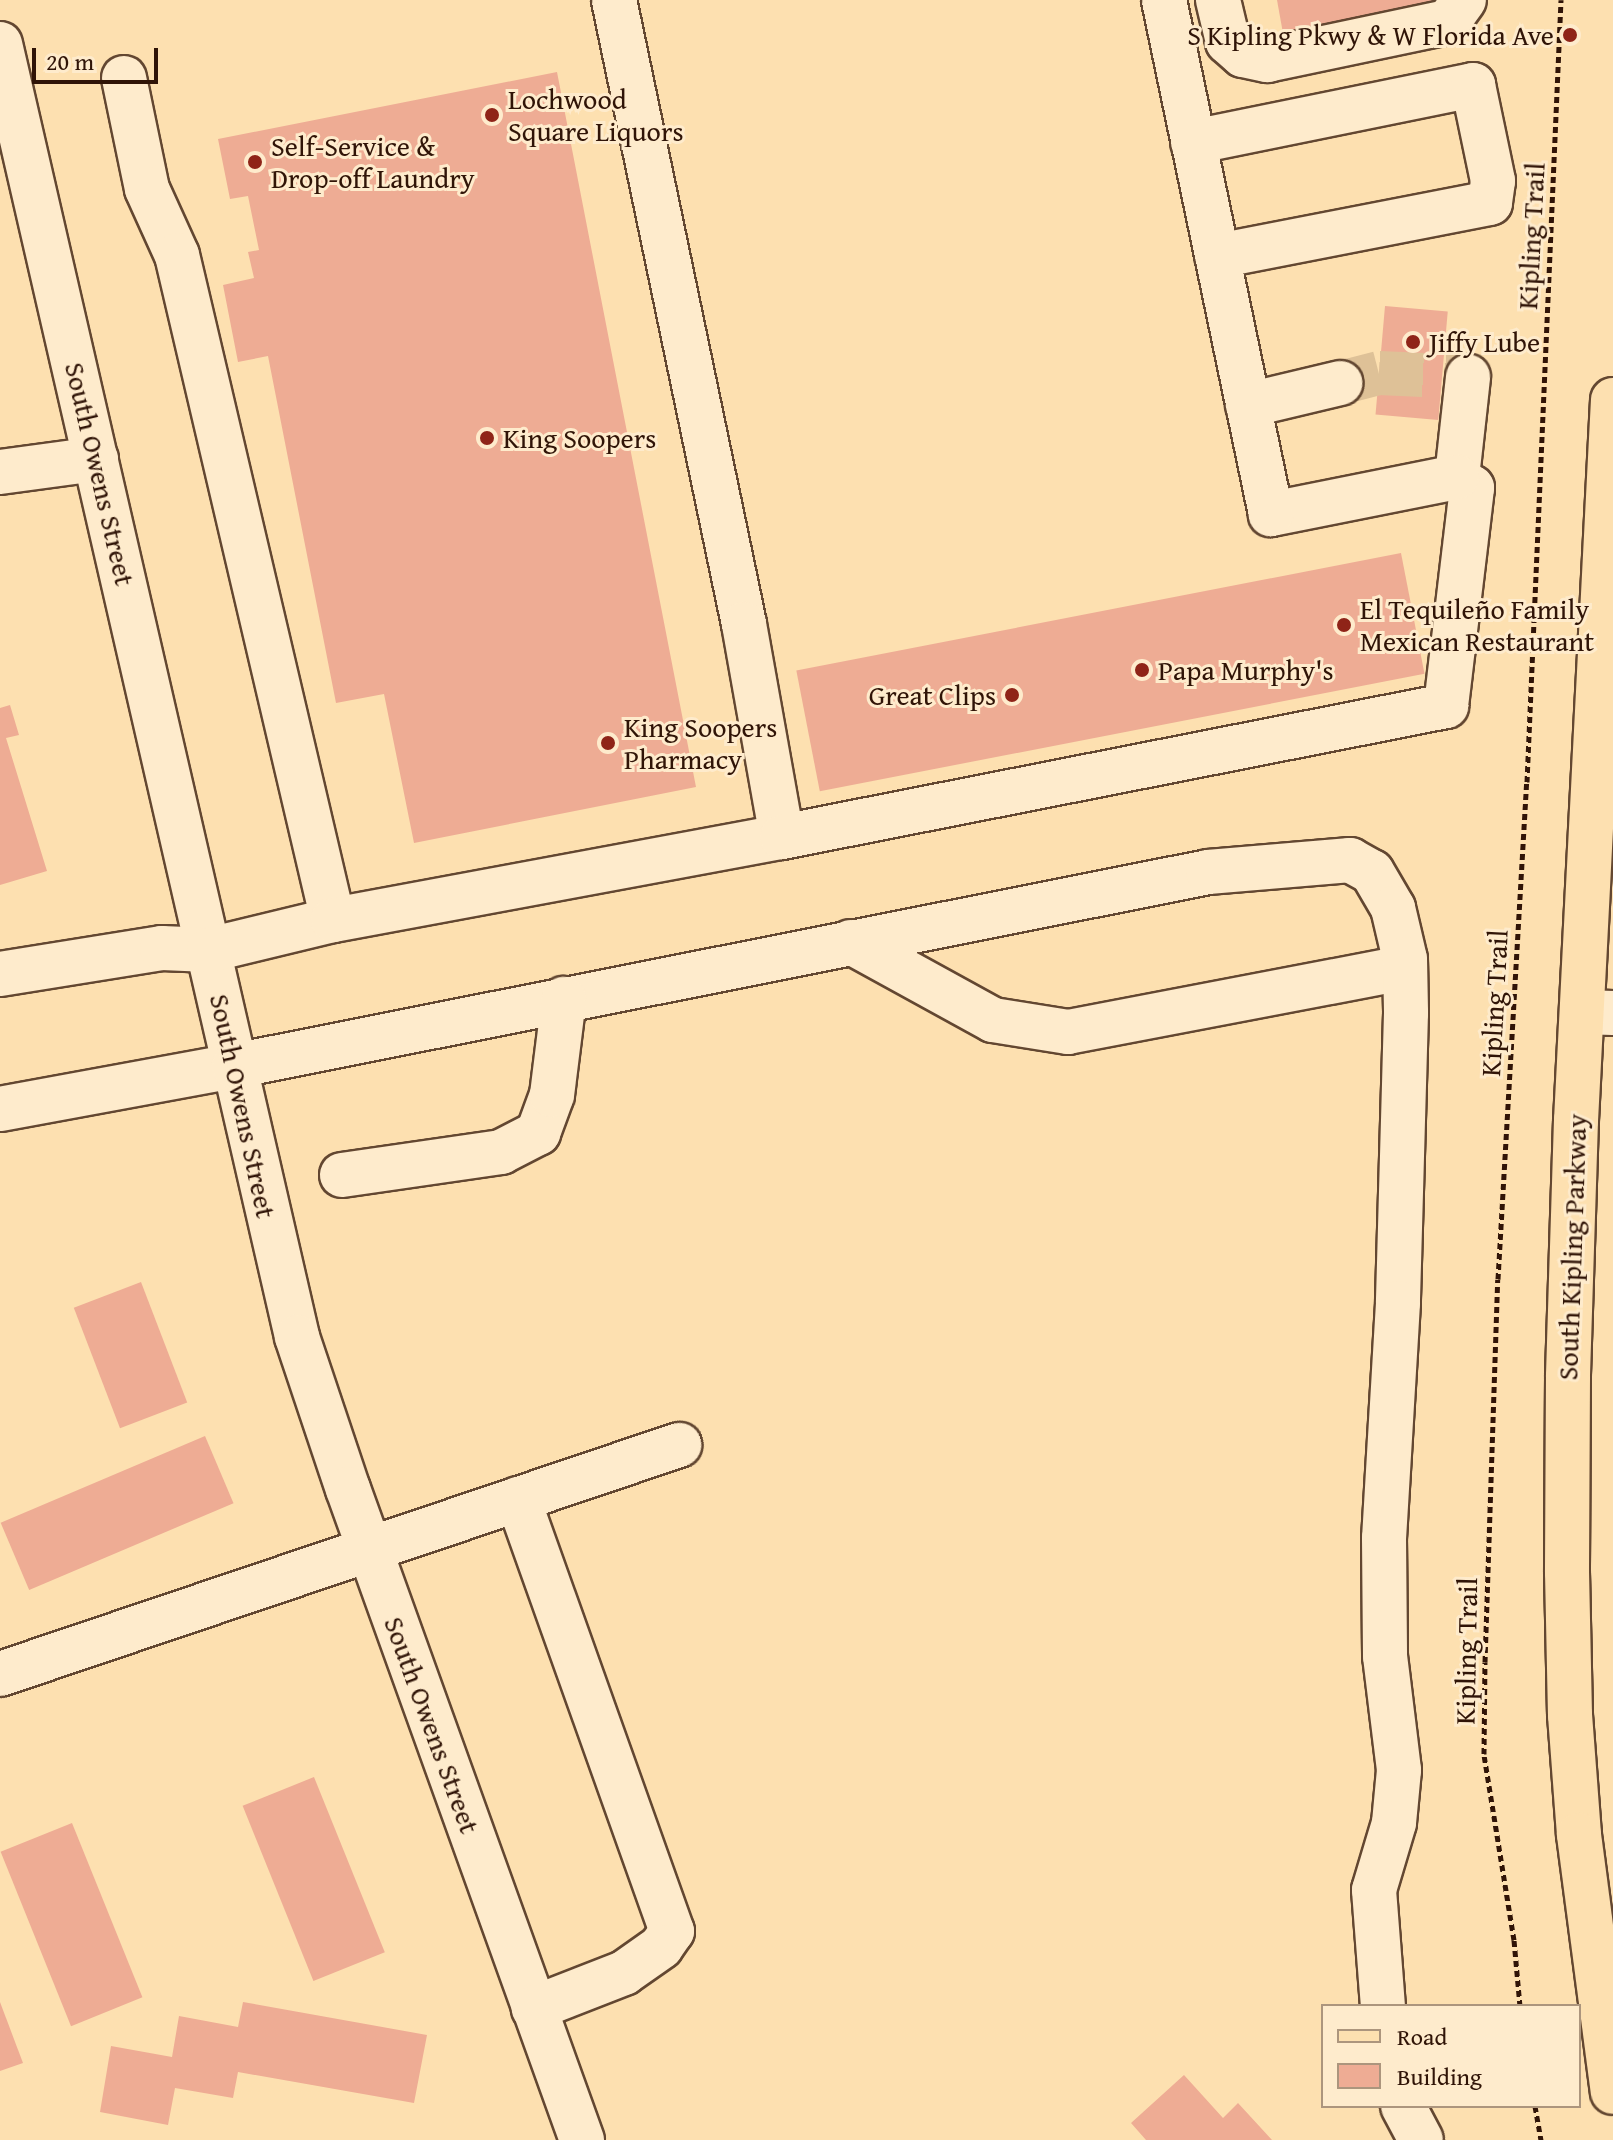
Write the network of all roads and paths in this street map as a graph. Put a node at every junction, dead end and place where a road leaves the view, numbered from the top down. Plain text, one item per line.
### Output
1 (614, 0) edge
2 (1164, 0) edge
3 (1218, 0) edge
4 (1464, 0) edge
5 (1561, 0) edge
6 (0, 44) edge
7 (124, 78) dead end
8 (1193, 142) junction
9 (1217, 256) junction
10 (1468, 377) dead end
11 (1340, 383) tunnel mouth
12 (1613, 400) edge
13 (1248, 405) junction
14 (96, 459) junction
15 (0, 472) edge
16 (1457, 477) junction
17 (782, 837) junction
18 (333, 920) junction
19 (851, 942) junction
20 (209, 950) junction
21 (1405, 968) junction
22 (0, 974) edge
23 (564, 999) junction
24 (1597, 1012) edge
25 (234, 1066) junction
26 (0, 1109) edge
27 (342, 1175) dead end
28 (679, 1445) dead end
29 (518, 1499) junction
30 (369, 1549) junction
31 (0, 1674) edge
32 (1383, 2004) edge
33 (1520, 2004) edge
34 (534, 2008) junction
35 (1613, 2092) edge
36 (1404, 2108) edge
37 (1535, 2108) edge
38 (582, 2140) edge
39 (1421, 2140) edge
40 (1541, 2140) edge

1 - 17 street
2 - 8 street
3 - 4 street
5 - 33 path, Kipling Trail
6 - 14 street, South Owens Street
7 - 18 street
8 - 9 street
8 - 9 street
9 - 13 street
10 - 16 street
11 - 13 street
12 - 24 main road, South Kipling Parkway
13 - 16 street
14 - 15 street
14 - 20 street, South Owens Street
16 - 17 street
17 - 18 street
18 - 20 street
19 - 21 street
19 - 21 street
19 - 23 street
20 - 22 street
20 - 25 street, South Owens Street
21 - 32 street
23 - 25 street
23 - 27 street
24 - 35 main road, South Kipling Parkway
25 - 26 street
25 - 30 street, South Owens Street
28 - 29 street
29 - 30 street
29 - 34 street
30 - 31 street
30 - 34 street, South Owens Street
34 - 38 street, South Owens Street
36 - 39 street
37 - 40 path

